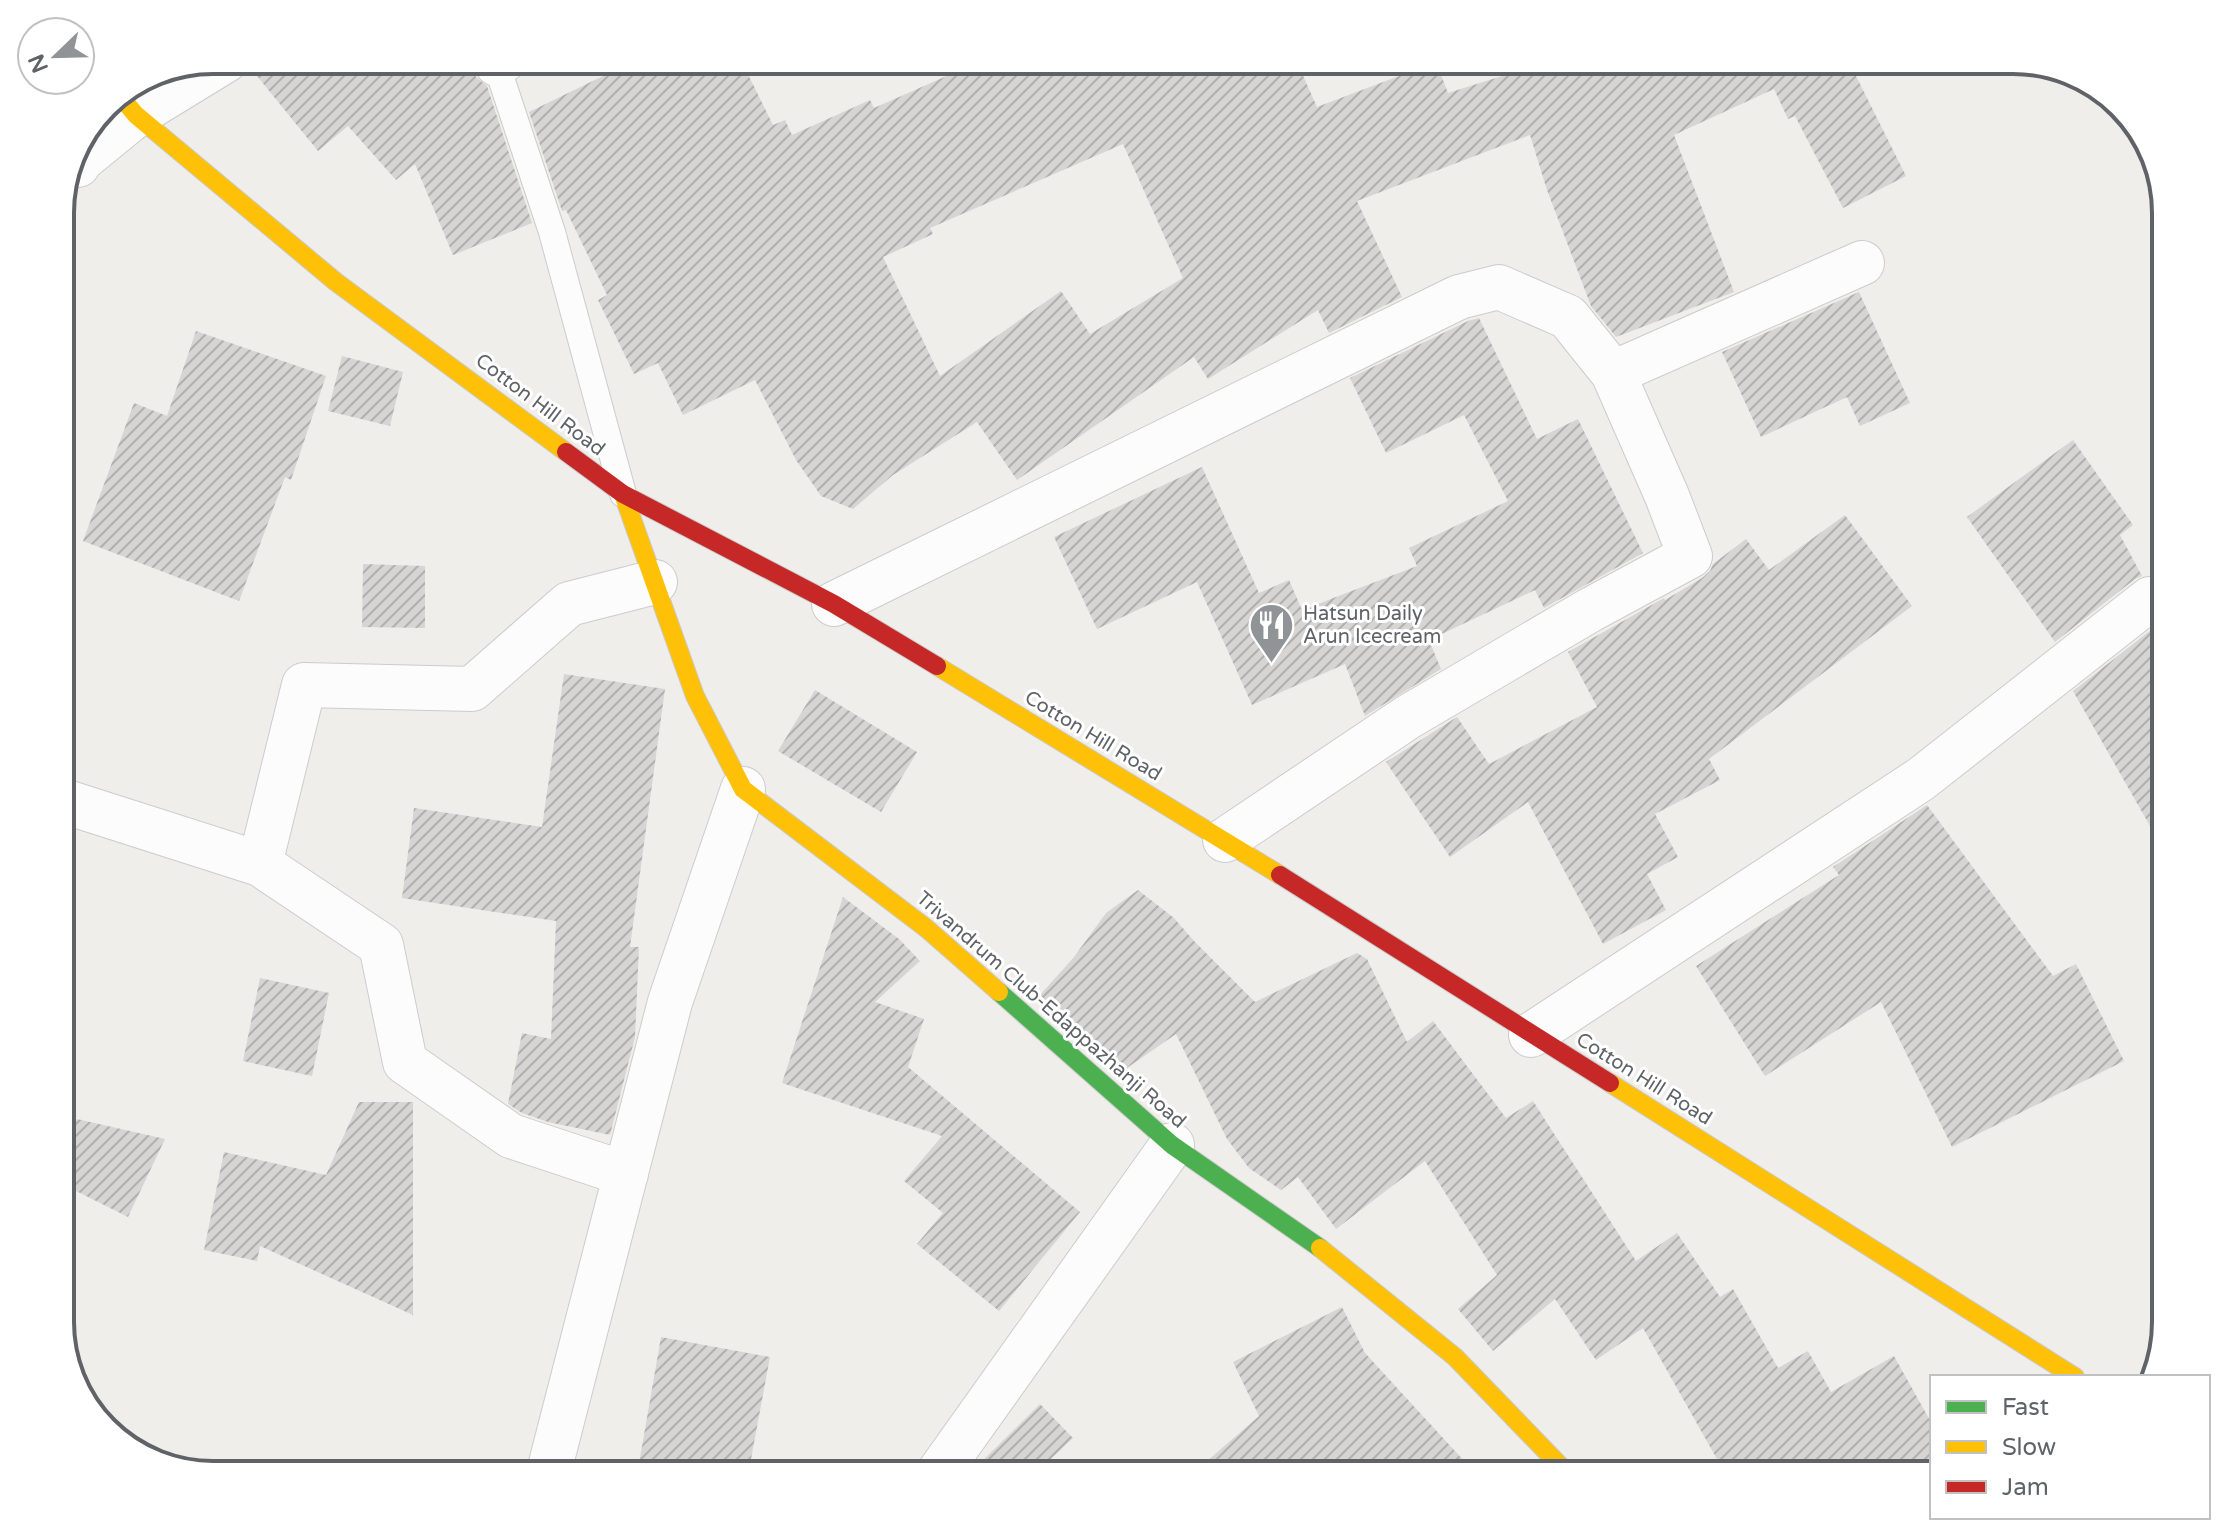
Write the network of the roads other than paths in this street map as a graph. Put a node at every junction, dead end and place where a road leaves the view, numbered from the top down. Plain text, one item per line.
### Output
1 (503, 74) edge
2 (190, 77) edge
3 (128, 105) edge
4 (87, 154) edge
5 (1862, 263) dead end
6 (1613, 373) junction
7 (623, 494) junction
8 (655, 582) junction
9 (2150, 599) dead end
10 (834, 604) junction
11 (743, 789) junction
12 (74, 804) edge
13 (1225, 840) junction
14 (260, 864) junction
15 (1531, 1035) junction
16 (1172, 1145) junction
17 (626, 1174) junction
18 (2072, 1375) edge
19 (552, 1461) edge
20 (947, 1461) edge
21 (1555, 1461) edge

1 - 7 lane
2 - 3 street
3 - 4 street
3 - 7 main road, Cotton Hill Road
5 - 6 street
6 - 10 street
6 - 13 street
7 - 8 main road, Trivandrum Club-Edappazhanji Road
7 - 10 main road, Cotton Hill Road
8 - 11 main road, Trivandrum Club-Edappazhanji Road
8 - 14 street
9 - 15 street
10 - 13 main road, Cotton Hill Road
11 - 16 main road, Trivandrum Club-Edappazhanji Road
11 - 17 street
12 - 14 street
13 - 15 main road, Cotton Hill Road
14 - 17 street
15 - 18 main road, Cotton Hill Road
16 - 20 street
16 - 21 main road, Trivandrum Club-Edappazhanji Road
17 - 19 street

